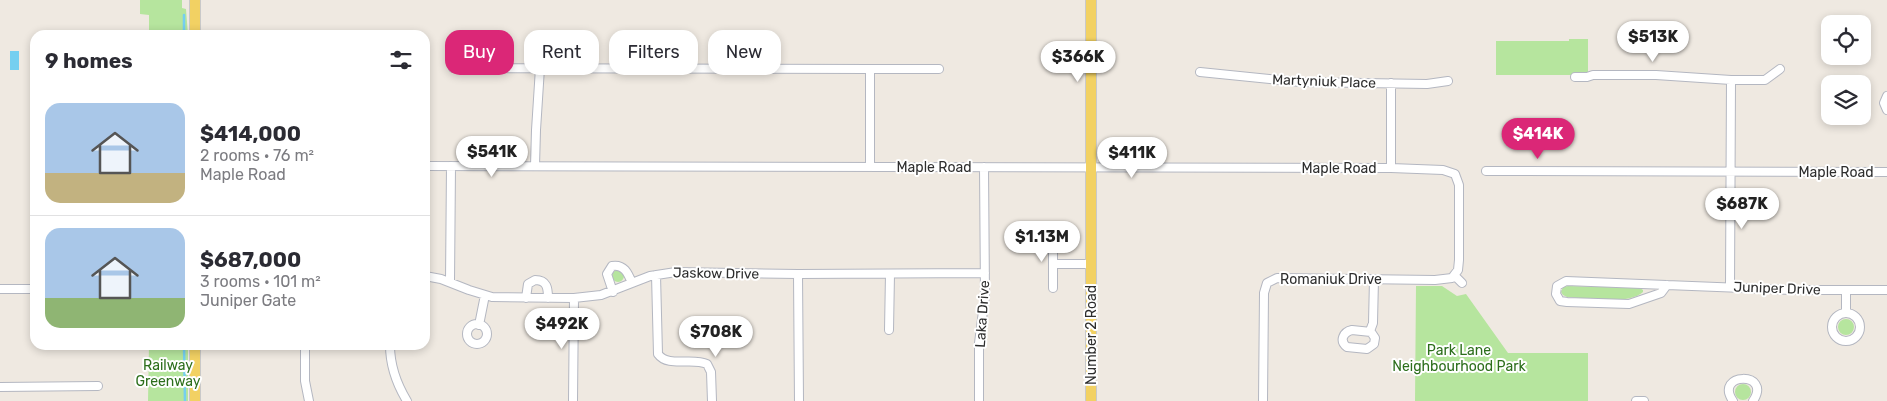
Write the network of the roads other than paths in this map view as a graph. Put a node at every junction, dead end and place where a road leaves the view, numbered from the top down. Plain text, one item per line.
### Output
1 (195, 0) edge
2 (1091, 0) edge
3 (195, 30) edge
4 (599, 68) edge
5 (870, 69) junction
6 (939, 69) dead end
7 (1780, 69) dead end
8 (1200, 72) dead end
9 (540, 75) edge
10 (1575, 77) dead end
11 (1731, 80) junction
12 (1448, 81) dead end
13 (1391, 83) junction
14 (1887, 96) edge
15 (1887, 110) edge
16 (430, 166) edge
17 (451, 166) junction
18 (536, 166) junction
19 (870, 167) junction
20 (984, 167) junction
21 (1091, 167) junction
22 (1391, 168) junction
23 (1486, 171) dead end
24 (1731, 172) junction
25 (1887, 172) edge
26 (1053, 239) dead end
27 (1053, 264) junction
28 (1091, 264) junction
29 (985, 273) junction
30 (798, 274) junction
31 (890, 274) junction
32 (656, 275) junction
33 (1454, 276) junction
34 (430, 277) edge
35 (1374, 279) junction
36 (450, 282) junction
37 (632, 283) junction
38 (1462, 283) dead end
39 (1667, 285) junction
40 (1730, 287) junction
41 (30, 288) edge
42 (1053, 288) dead end
43 (0, 289) edge
44 (1846, 290) junction
45 (1887, 290) edge
46 (612, 292) junction
47 (485, 295) junction
48 (526, 298) junction
49 (548, 298) junction
50 (574, 298) junction
51 (1846, 313) dead end
52 (479, 324) dead end
53 (889, 330) dead end
54 (1370, 331) dead end
55 (195, 350) edge
56 (304, 350) edge
57 (390, 350) edge
58 (0, 386) edge
59 (98, 386) dead end
60 (195, 401) edge
61 (310, 401) edge
62 (407, 401) edge
63 (573, 401) edge
64 (712, 401) edge
65 (799, 401) edge
66 (979, 401) edge
67 (1091, 401) edge
68 (1263, 401) edge
69 (1636, 401) edge
70 (1644, 401) edge
71 (1733, 401) edge
72 (1754, 401) edge

1 - 3 main road
2 - 21 main road, Number 2 Road
4 - 5 street
5 - 6 street
5 - 19 street
7 - 11 street
8 - 13 street, Martyniuk Place
9 - 18 street
10 - 11 street
11 - 24 street
12 - 13 street, Martyniuk Place
13 - 22 street
14 - 15 street
16 - 17 street, Maple Road
17 - 18 street, Maple Road
17 - 36 street
18 - 19 street, Maple Road
19 - 20 street, Maple Road
20 - 21 street, Maple Road
20 - 29 street, Laka Drive
21 - 22 street, Maple Road
21 - 28 main road, Number 2 Road
22 - 33 street, Maple Road
23 - 24 street, Maple Road
24 - 25 street, Maple Road
24 - 40 street
26 - 27 street
27 - 28 street
27 - 42 street
28 - 67 main road, Number 2 Road
29 - 31 street, Jaskow Drive
29 - 66 street, Laka Drive
30 - 31 street, Jaskow Drive
30 - 32 street, Jaskow Drive
30 - 65 street
31 - 53 street
32 - 37 street, Jaskow Drive
32 - 64 street
33 - 35 street, Romaniuk Drive
33 - 38 street
34 - 36 street, Jaskow Drive
35 - 54 street
35 - 68 street, Romaniuk Drive
36 - 47 street, Jaskow Drive
37 - 46 street, Jaskow Drive
37 - 46 street
39 - 39 street, Juniper Drive
39 - 40 street, Juniper Drive
40 - 44 street, Juniper Drive
41 - 43 street
44 - 45 street, Juniper Drive
44 - 51 street
46 - 50 street, Jaskow Drive
47 - 48 street, Jaskow Drive
47 - 52 street
48 - 49 street, Jaskow Drive
48 - 49 street
49 - 50 street, Jaskow Drive
50 - 63 street
55 - 60 main road
56 - 61 street
57 - 62 street
58 - 59 street
69 - 70 street
71 - 72 street

